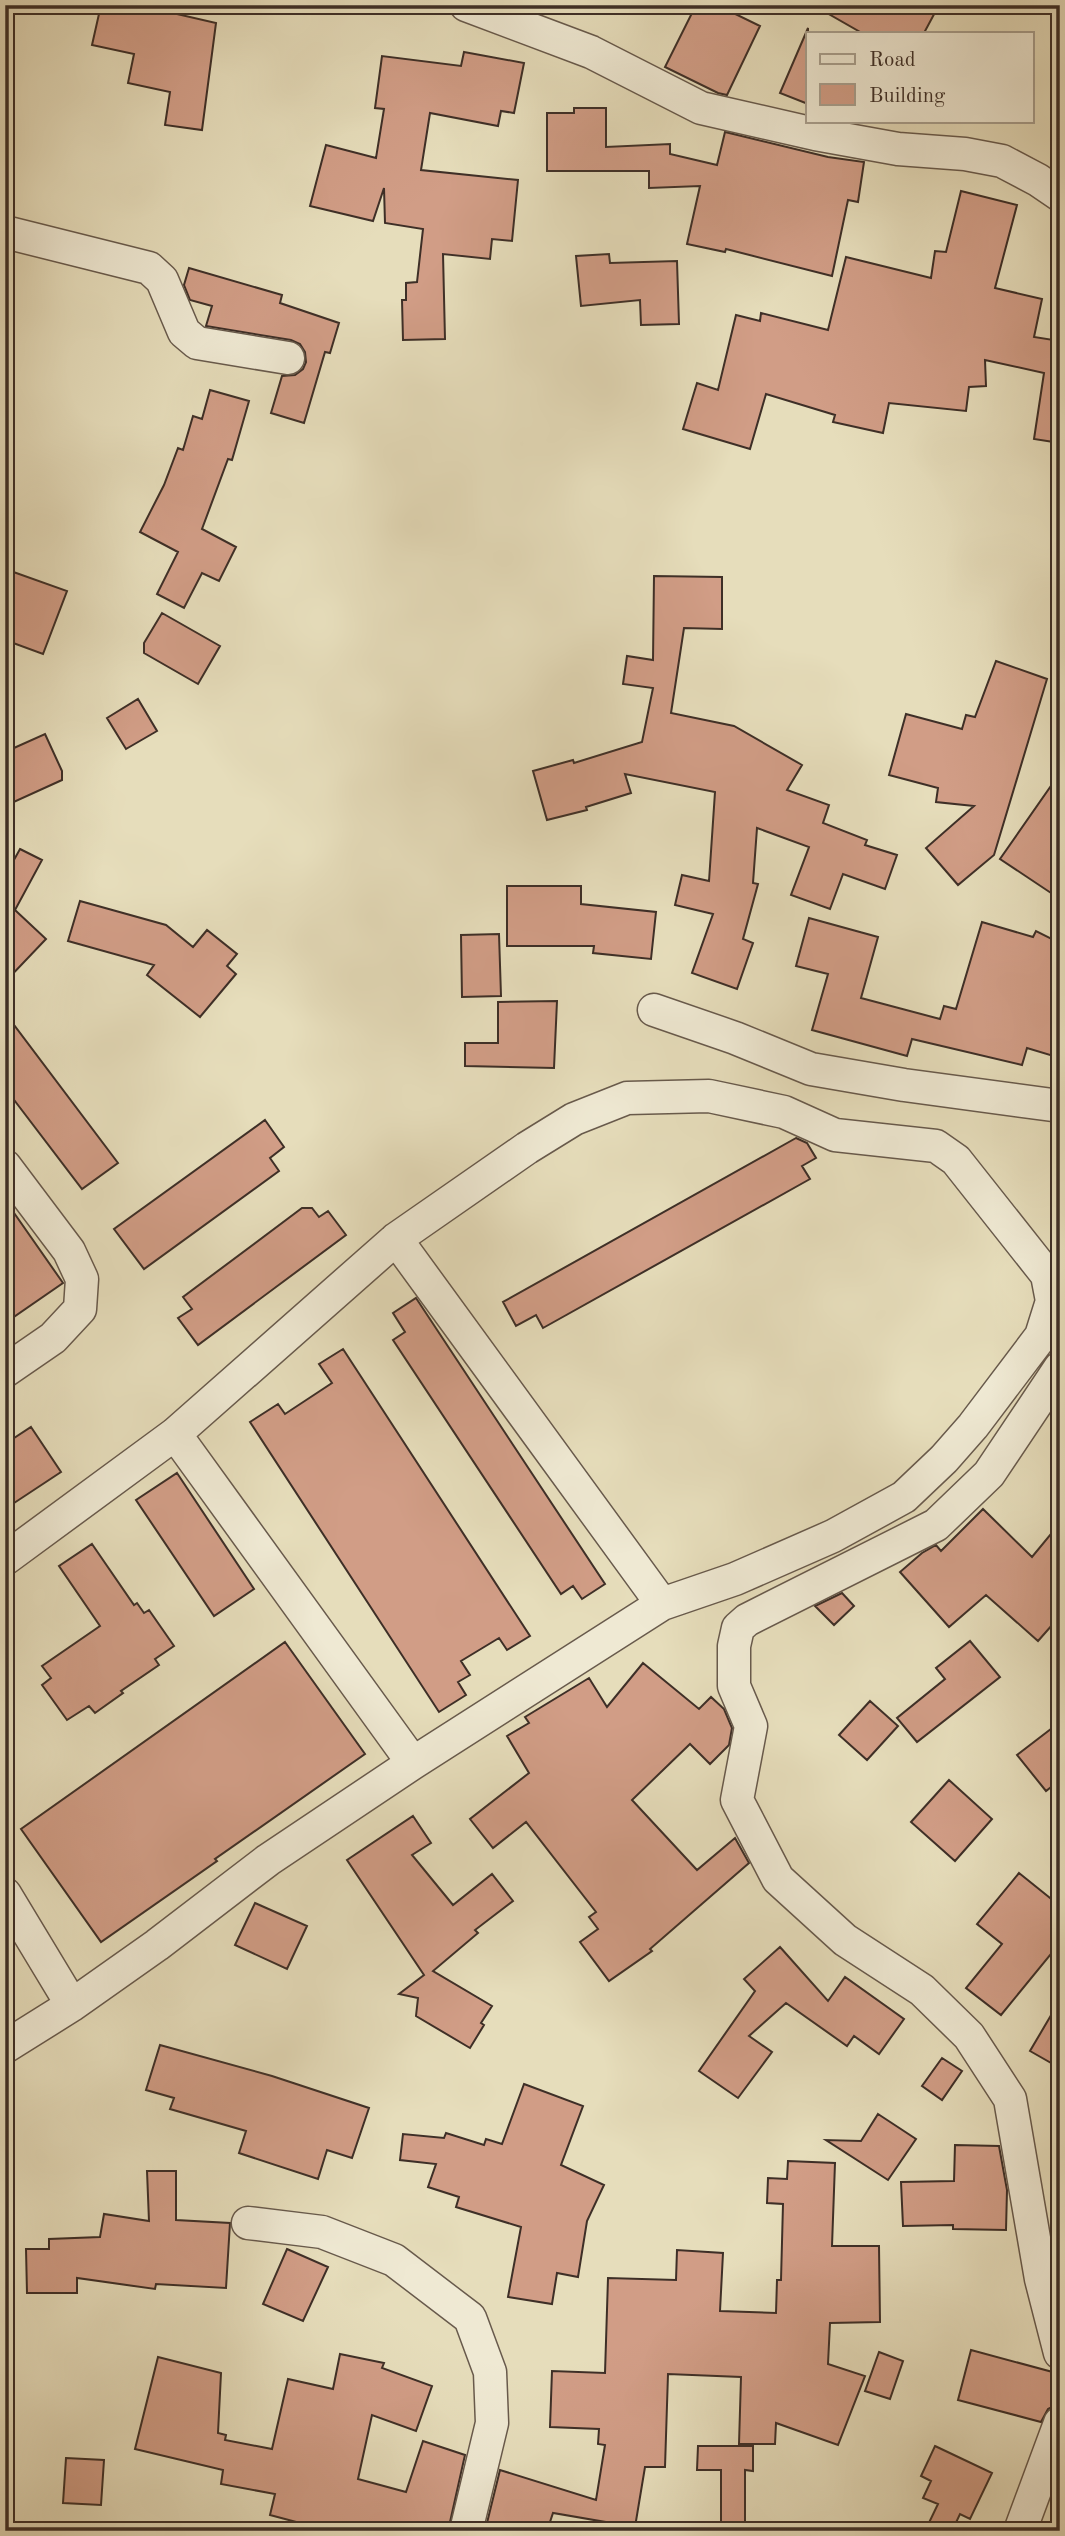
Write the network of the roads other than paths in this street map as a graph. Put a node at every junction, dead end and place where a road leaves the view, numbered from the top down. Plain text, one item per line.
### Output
1 (466, 5) edge
2 (1060, 195) edge
3 (5, 232) edge
4 (288, 358) dead end
5 (654, 1010) dead end
6 (1060, 1106) edge
7 (5, 1166) edge
8 (396, 1239) junction
9 (1060, 1368) edge
10 (5, 1371) edge
11 (175, 1434) junction
12 (5, 1559) edge
13 (662, 1604) junction
14 (413, 1763) junction
15 (5, 1894) edge
16 (72, 2005) junction
17 (5, 2047) edge
18 (248, 2223) dead end
19 (1060, 2353) edge
20 (1060, 2423) edge
21 (466, 2531) edge
22 (1020, 2531) edge

1 - 2 street
3 - 4 street
5 - 6 street
7 - 10 street
8 - 11 street
8 - 13 street
8 - 13 street
9 - 19 street
11 - 12 street
11 - 14 street
13 - 14 street
14 - 16 street
15 - 16 street
16 - 17 street
18 - 21 street
20 - 22 street

